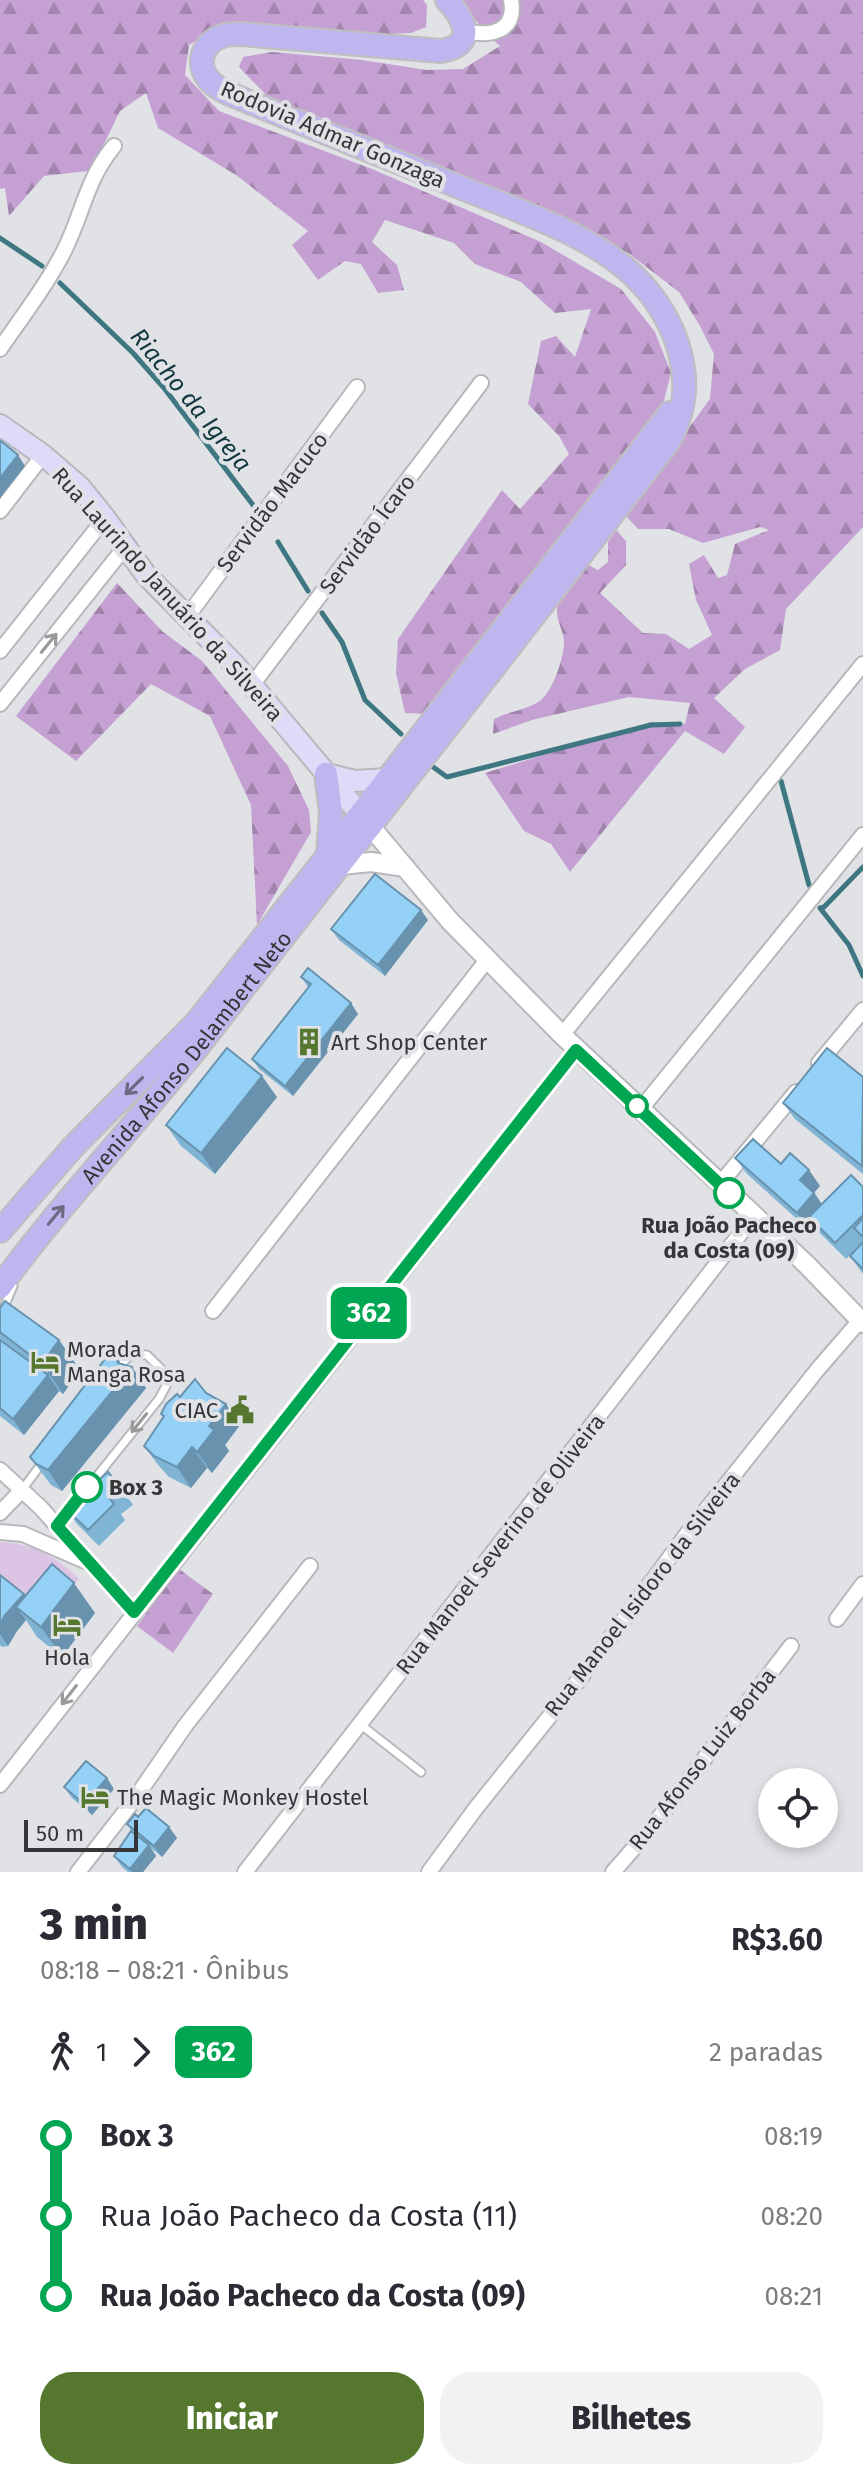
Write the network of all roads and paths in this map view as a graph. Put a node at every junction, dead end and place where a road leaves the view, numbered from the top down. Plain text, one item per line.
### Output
1 (447, 0) edge
2 (511, 0) edge
3 (465, 31) junction
4 (114, 146) dead end
5 (0, 349) edge
6 (683, 362) junction
7 (481, 383) dead end
8 (357, 387) dead end
9 (0, 425) edge
10 (43, 455) junction
11 (0, 511) edge
12 (105, 518) junction
13 (125, 547) junction
14 (187, 617) junction
15 (0, 651) edge
16 (863, 664) edge
17 (252, 685) junction
18 (0, 704) edge
19 (326, 774) junction
20 (387, 779) junction
21 (365, 820) junction
22 (863, 835) edge
23 (334, 860) junction
24 (405, 867) junction
25 (487, 960) junction
26 (863, 1010) edge
27 (562, 1035) junction
28 (576, 1050) junction
29 (640, 1110) junction
30 (73, 1147) junction
31 (84, 1182) junction
32 (720, 1184) junction
33 (754, 1216) junction
34 (0, 1231) edge
35 (29, 1248) junction
36 (0, 1287) edge
37 (213, 1311) dead end
38 (0, 1317) edge
39 (862, 1320) edge
40 (110, 1376) edge
41 (44, 1461) edge
42 (0, 1470) edge
43 (22, 1490) junction
44 (0, 1513) edge
45 (57, 1526) junction
46 (0, 1532) edge
47 (93, 1564) junction
48 (310, 1566) dead end
49 (863, 1584) edge
50 (134, 1612) junction
51 (837, 1619) dead end
52 (791, 1646) dead end
53 (360, 1724) junction
54 (421, 1772) dead end
55 (0, 1785) edge
56 (78, 1872) edge
57 (245, 1872) edge
58 (429, 1872) edge
59 (613, 1872) edge

1 - 3 main road
2 - 3 street
3 - 6 main road, Rodovia Admar Gonzaga
4 - 5 street
6 - 20 main road
6 - 21 main road, Rodovia Admar Gonzaga
7 - 17 street, Servidão Ícaro
8 - 14 street, Servidão Macuco
9 - 10 main road, Rua Laurindo Januário da Silveira
10 - 11 street
10 - 12 main road, Rua Laurindo Januário da Silveira
12 - 13 main road, Rua Laurindo Januário da Silveira
12 - 15 street
13 - 14 main road, Rua Laurindo Januário da Silveira
18 -> 13 street
14 - 17 main road, Rua Laurindo Januário da Silveira
16 - 27 street
17 - 19 main road, Rua Laurindo Januário da Silveira
19 - 20 main road
19 - 21 main road, Rua Laurindo Januário da Silveira
19 - 23 main road
20 - 21 main road
21 - 23 main road, Avenida Afonso Delambert Neto
21 - 24 street
22 - 29 street
23 - 24 street
23 -> 30 main road, Avenida Afonso Delambert Neto
23 - 31 main road, Avenida Afonso Delambert Neto
24 - 25 street
25 - 27 street
25 - 37 street
26 - 32 street
27 - 28 street
28 - 29 street
28 - 50 street
29 - 32 street
30 - 31 main road
30 - 34 main road, Avenida Afonso Delambert Neto
35 -> 31 main road, Avenida Afonso Delambert Neto
32 - 33 street
33 - 39 street
33 - 53 street, Rua Manoel Severino de Oliveira
35 - 36 main road, Avenida Afonso Delambert Neto
35 - 38 lane
39 - 58 street, Rua Manoel Isidoro da Silveira
40 -> 45 lane
41 - 43 lane
42 - 43 street
43 - 44 street
43 - 45 street
45 - 47 street
46 - 47 street
47 - 50 street
48 - 56 street
49 - 51 street
50 -> 55 street
52 - 59 street, Rua Afonso Luiz Borba
53 - 54 lane
53 - 57 street, Rua Manoel Severino de Oliveira

